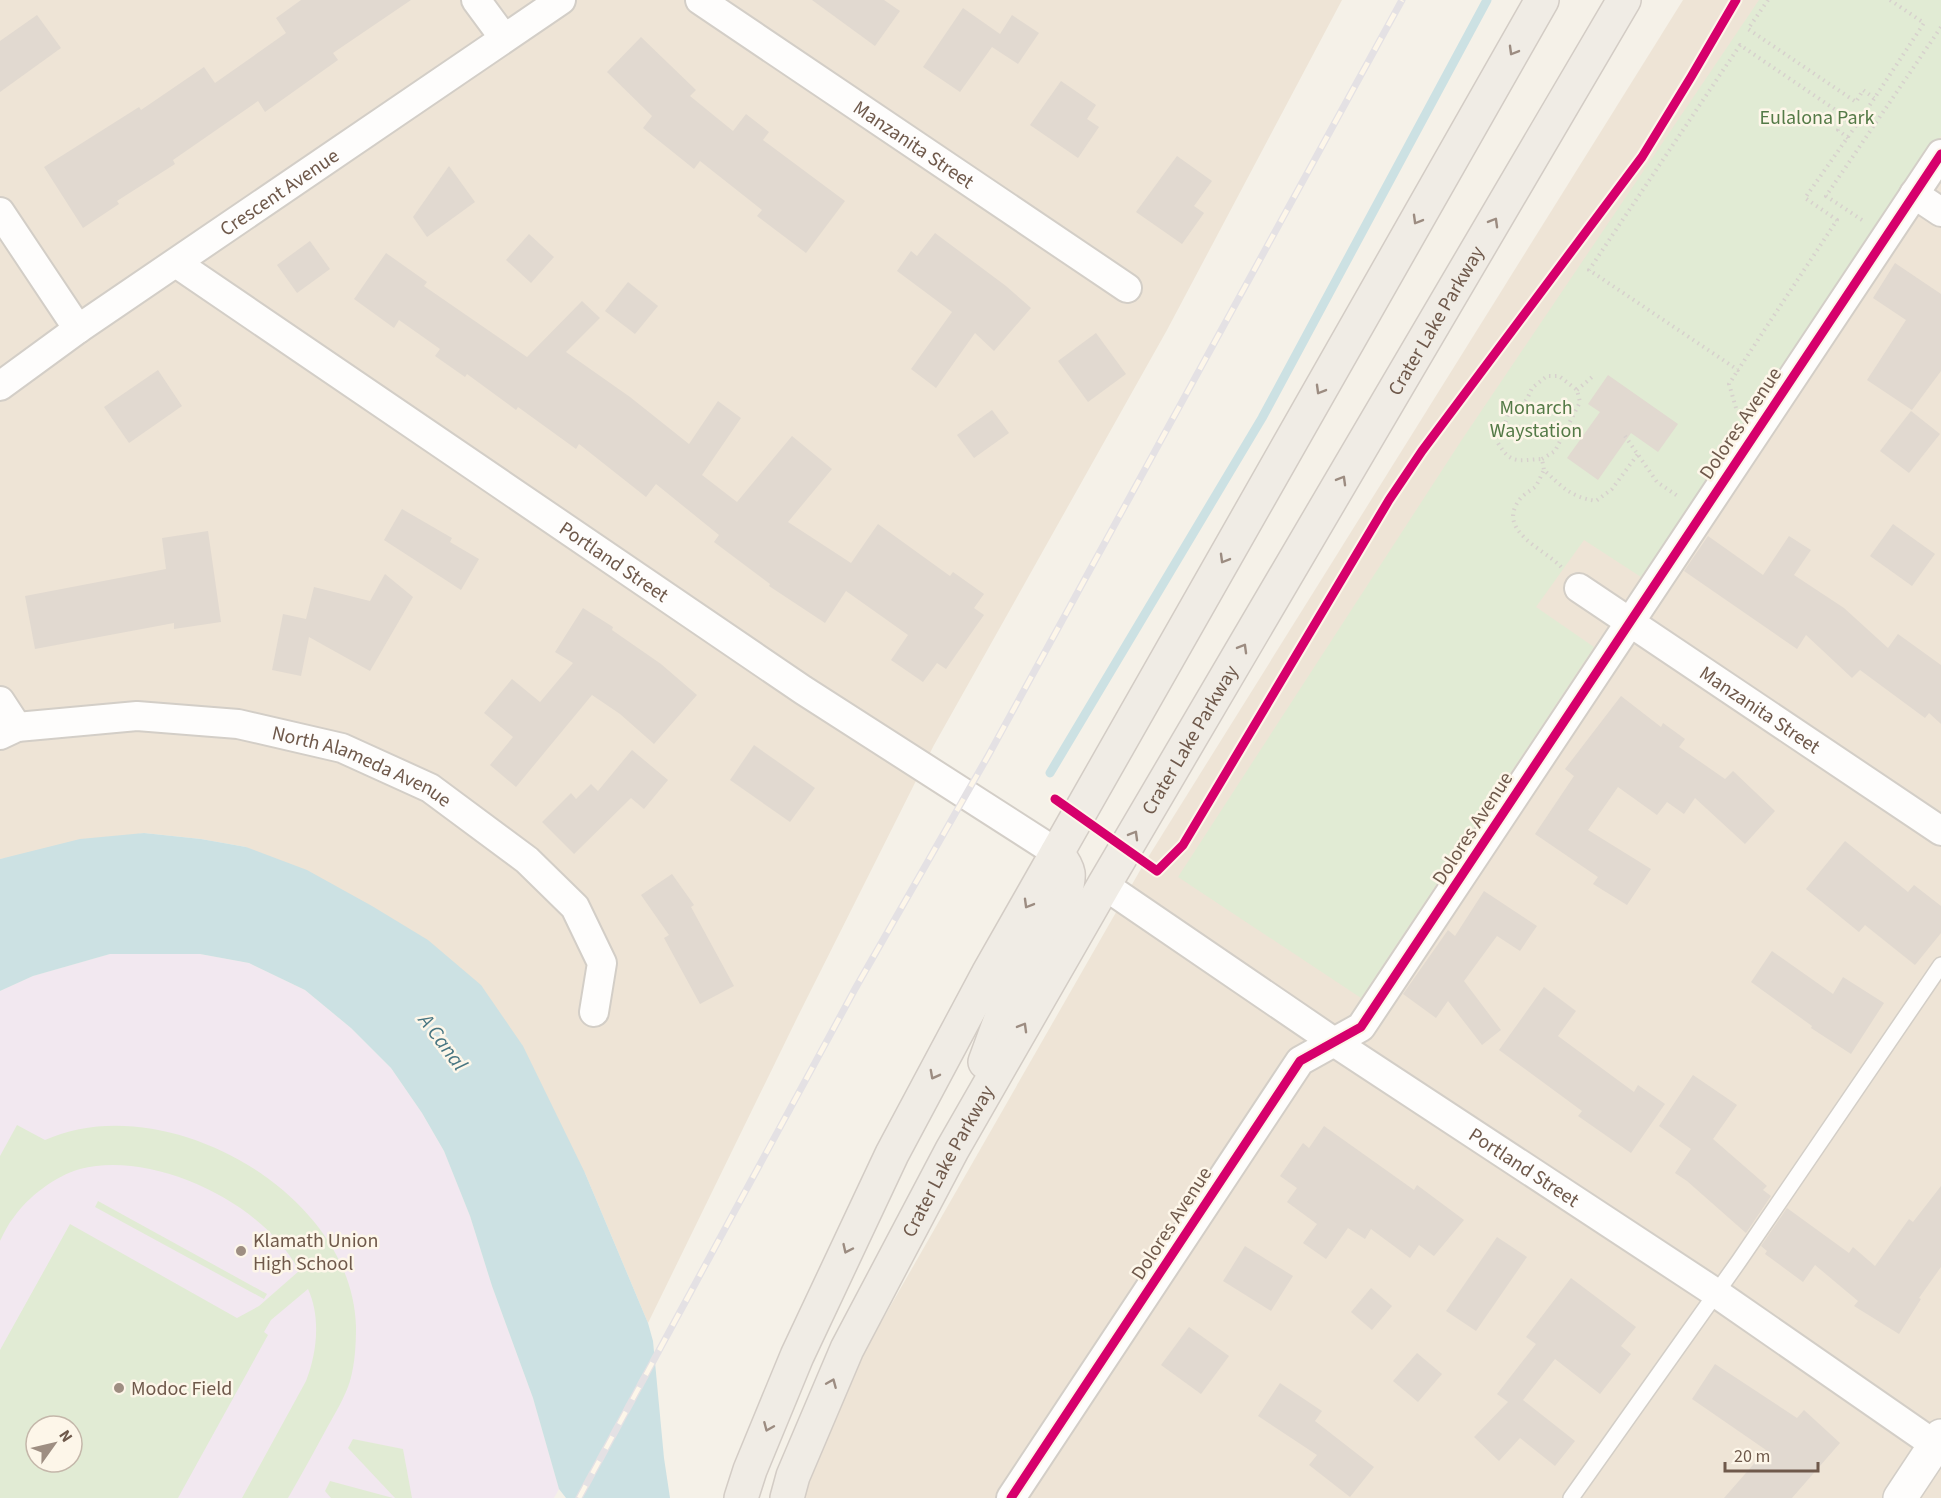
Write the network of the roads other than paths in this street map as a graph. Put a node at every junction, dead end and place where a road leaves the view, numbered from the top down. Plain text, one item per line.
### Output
1 (476, 0) edge
2 (561, 0) edge
3 (700, 0) edge
4 (1542, 0) edge
5 (1624, 0) edge
6 (504, 38) junction
7 (1941, 154) edge
8 (1914, 194) junction
9 (0, 212) edge
10 (1941, 212) edge
11 (176, 263) junction
12 (1127, 288) dead end
13 (78, 329) junction
14 (0, 386) edge
15 (1579, 588) road end
16 (1629, 623) junction
17 (0, 701) edge
18 (9, 731) edge
19 (1941, 831) edge
20 (1057, 853) junction
21 (1104, 885) junction
22 (1941, 965) edge
23 (594, 1012) dead end
24 (1334, 1042) junction
25 (952, 1149) junction
26 (1716, 1293) junction
27 (1939, 1443) edge
28 (741, 1498) edge
29 (786, 1498) edge
30 (1011, 1498) edge
31 (1571, 1498) edge
32 (1900, 1498) edge

1 - 6 street
2 - 6 street, Crescent Avenue
3 - 12 street, Manzanita Street
4 -> 20 main road
21 -> 5 main road, Crater Lake Parkway
6 - 11 street, Crescent Avenue
7 - 8 street, Dolores Avenue
8 - 10 street
8 - 16 street, Dolores Avenue
9 - 13 street
11 - 13 street, Crescent Avenue
11 - 20 street, Portland Street
13 - 14 street, Crescent Avenue
15 - 16 street, Manzanita Street
16 - 19 street, Manzanita Street
16 - 24 street, Dolores Avenue
17 - 18 street
18 - 23 street, North Alameda Avenue
20 - 25 main road
20 -> 28 main road
21 - 24 street, Portland Street
25 -> 21 main road, Crater Lake Parkway
22 - 26 lane
24 - 26 street, Portland Street
24 - 30 street, Dolores Avenue
29 -> 25 main road, Crater Lake Parkway
26 - 27 street, Portland Street
26 - 31 lane
27 - 32 street

